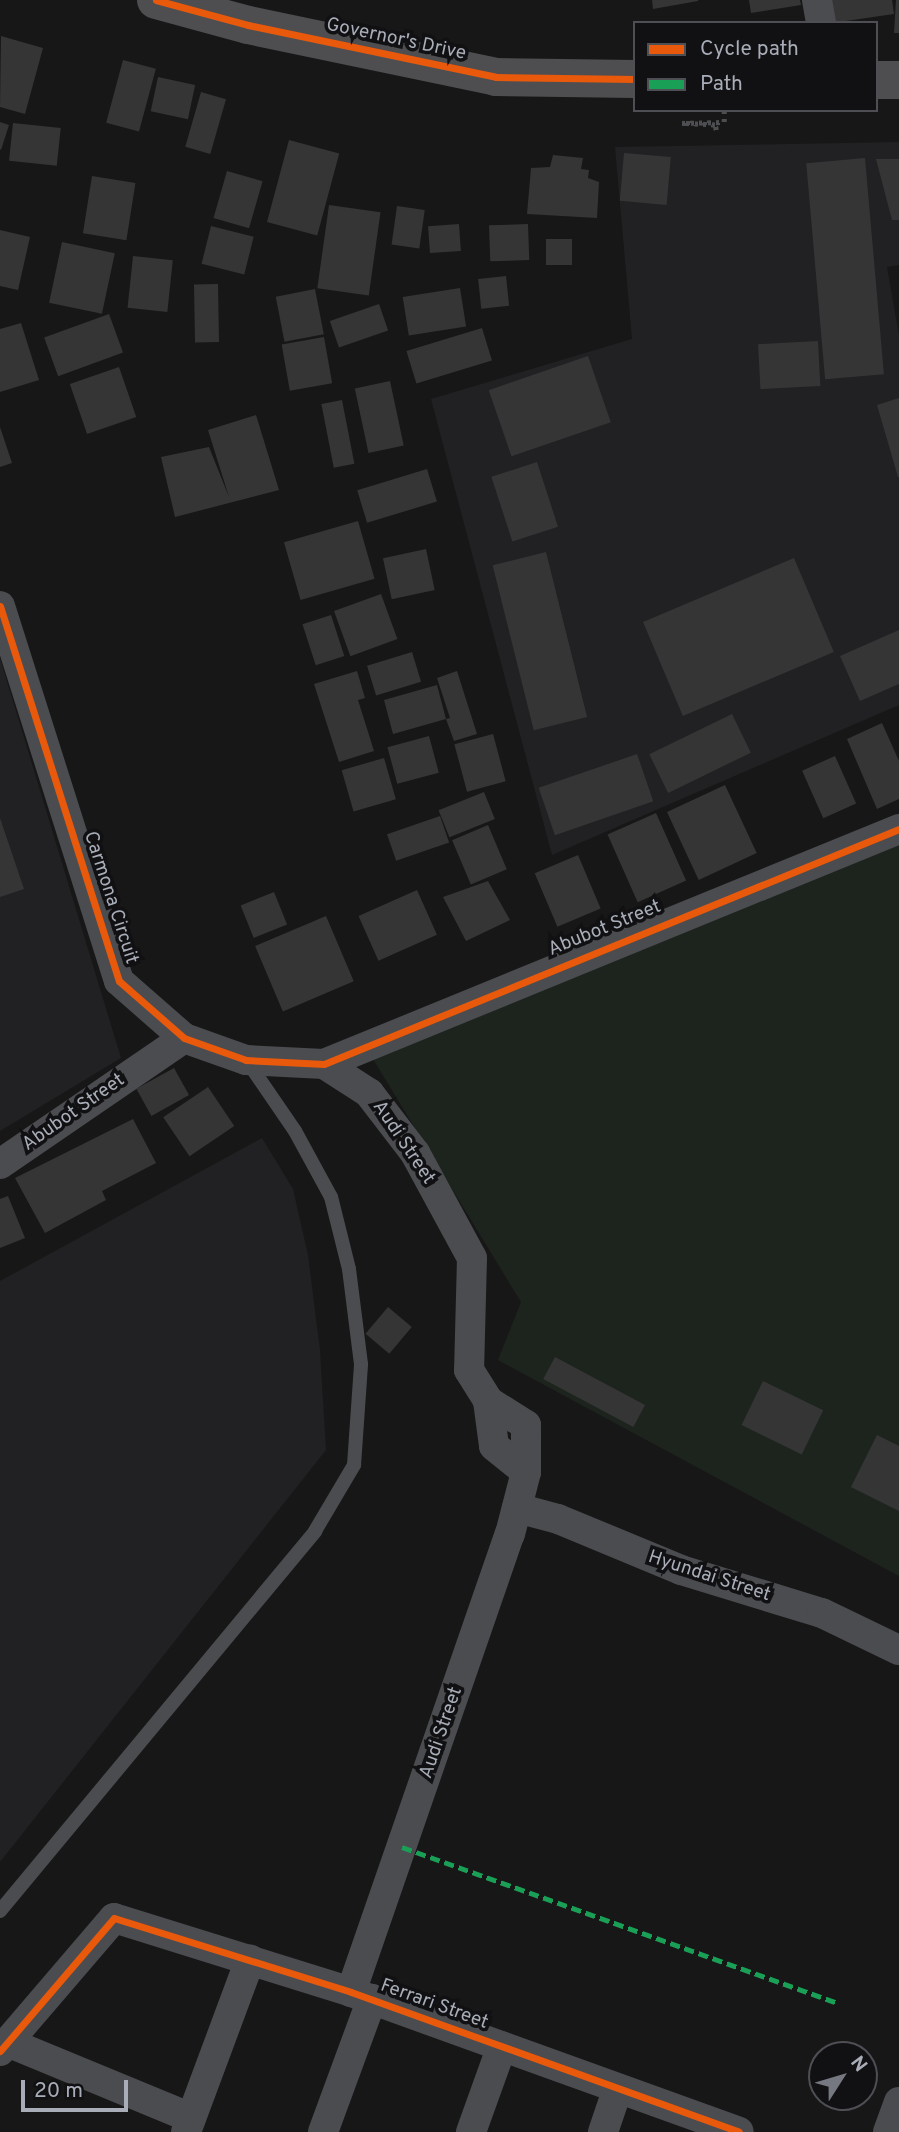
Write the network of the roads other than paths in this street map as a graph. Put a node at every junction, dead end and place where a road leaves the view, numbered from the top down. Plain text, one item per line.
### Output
1 (156, 0) edge
2 (817, 0) edge
3 (821, 21) edge
4 (633, 79) edge
5 (878, 80) edge
6 (899, 80) edge
7 (0, 606) edge
8 (899, 829) edge
9 (184, 1038) junction
10 (246, 1060) junction
11 (324, 1064) junction
12 (0, 1164) edge
13 (517, 1508) junction
14 (899, 1650) edge
15 (0, 1911) edge
16 (250, 1960) junction
17 (362, 1995) junction
18 (502, 2046) junction
19 (4, 2047) edge
20 (618, 2088) junction
21 (899, 2102) edge
22 (188, 2125) edge
23 (323, 2132) edge
24 (471, 2132) edge
25 (603, 2132) edge
26 (739, 2132) edge
27 (888, 2132) edge

1 - 4 highway, Governor's Drive
2 - 3 street
5 - 6 highway
7 - 9 street, Carmona Circuit
8 - 11 street, Abubot Street
9 - 10 street, Carmona Circuit
9 - 12 street, Abubot Street
10 - 11 street, Carmona Circuit
10 - 15 lane
11 - 13 street, Audi Street
13 - 14 street, Hyundai Street
13 - 17 street, Audi Street
16 - 17 street, Ferrari Street
16 - 19 street, Ferrari Street
16 - 22 street
17 - 18 street, Ferrari Street
17 - 23 street, Audi Street
18 - 20 street, Ferrari Street
18 - 24 street
19 - 22 street
20 - 25 street
20 - 26 street, Ferrari Street
21 - 27 street

